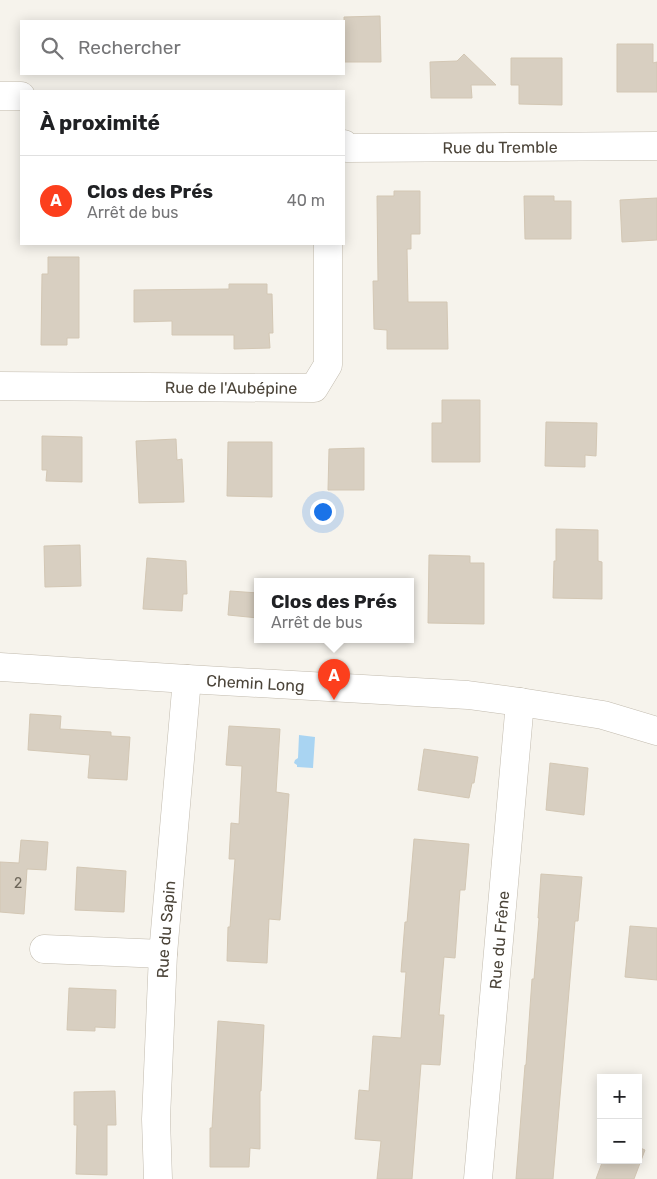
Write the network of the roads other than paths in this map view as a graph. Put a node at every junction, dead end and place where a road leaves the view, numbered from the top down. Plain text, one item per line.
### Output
1 (0, 96) edge
2 (20, 96) edge
3 (657, 146) edge
4 (345, 149) edge
5 (328, 245) edge
6 (0, 386) edge
7 (0, 667) edge
8 (188, 680) junction
9 (520, 702) junction
10 (657, 731) edge
11 (44, 949) dead end
12 (163, 954) junction
13 (158, 1179) edge
14 (478, 1179) edge

1 - 2 street
3 - 4 street, Rue du Tremble
5 - 6 street, Rue de l'Aubépine
7 - 8 street, Chemin Long
8 - 9 street, Chemin Long
8 - 12 street, Rue du Sapin
9 - 10 street, Chemin Long
9 - 14 street, Rue du Frêne
11 - 12 street
12 - 13 street, Rue du Sapin

